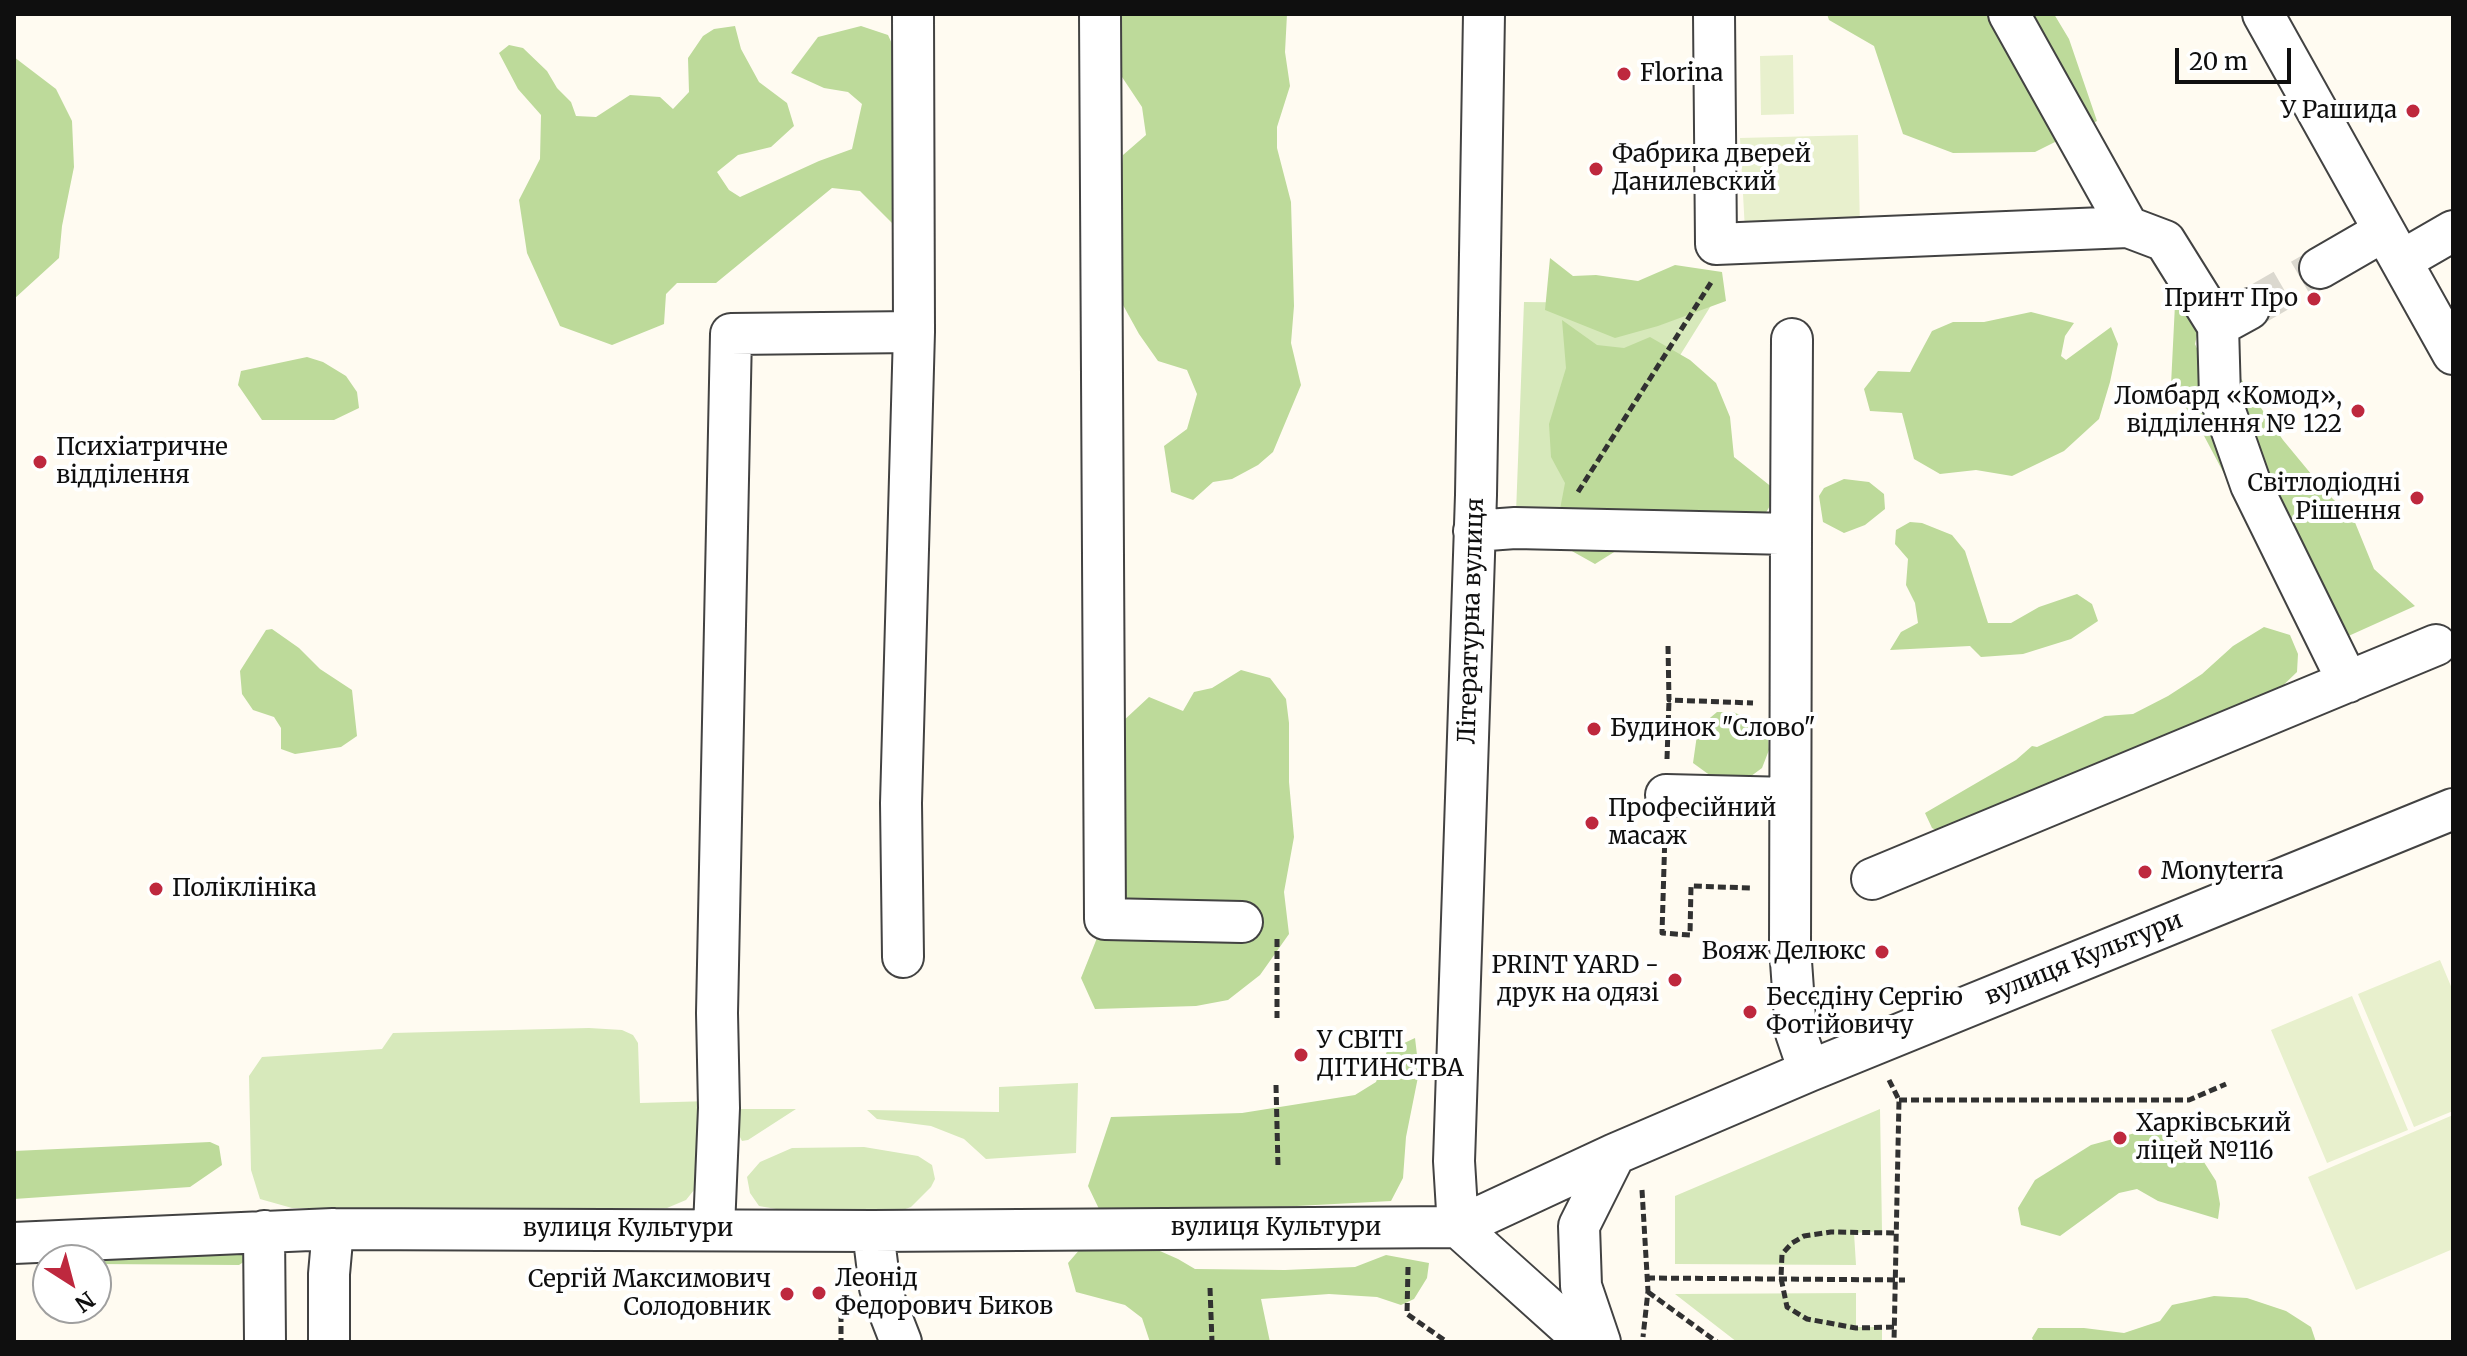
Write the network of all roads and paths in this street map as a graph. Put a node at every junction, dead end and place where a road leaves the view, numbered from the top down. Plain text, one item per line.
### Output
1 (913, 14) edge
2 (1100, 14) edge
3 (1484, 14) edge
4 (1714, 14) edge
5 (2009, 14) edge
6 (2263, 14) edge
7 (2128, 227) junction
8 (2453, 231) edge
9 (1716, 244) junction
10 (2393, 246) junction
11 (2320, 268) tunnel mouth
12 (914, 332) junction
13 (1792, 339) dead end
14 (2453, 354) edge
15 (1571, 501) dead end
16 (1474, 531) junction
17 (1791, 534) junction
18 (2436, 645) dead end
19 (1668, 646) dead end
20 (2348, 682) junction
21 (1669, 700) junction
22 (1790, 704) junction
23 (1666, 795) junction
24 (1790, 798) junction
25 (2453, 809) edge
26 (1872, 879) dead end
27 (1788, 889) junction
28 (1242, 922) joint
29 (903, 957) dead end
30 (1277, 1018) dead end
31 (1809, 1071) junction
32 (2226, 1084) dead end
33 (1276, 1085) dead end
34 (1875, 1085) dead end
35 (1899, 1100) junction
36 (1278, 1166) dead end
37 (1628, 1168) junction
38 (1458, 1227) junction
39 (714, 1228) junction
40 (333, 1229) junction
41 (264, 1231) junction
42 (873, 1231) junction
43 (1896, 1233) junction
44 (14, 1243) edge
45 (1647, 1278) junction
46 (1781, 1278) junction
47 (1895, 1280) junction
48 (1905, 1280) dead end
49 (1407, 1284) dead end
50 (1210, 1288) dead end
51 (841, 1289) dead end
52 (1648, 1291) junction
53 (1894, 1327) junction
54 (1643, 1337) dead end
55 (265, 1342) edge
56 (329, 1342) edge
57 (841, 1342) edge
58 (901, 1342) edge
59 (1212, 1342) edge
60 (1447, 1342) edge
61 (1586, 1342) edge
62 (1600, 1342) edge
63 (1717, 1342) edge
64 (1894, 1342) edge

1 - 12 street
2 - 28 street
3 - 16 street, Літературна вулиця
4 - 9 street
5 - 7 street
6 - 10 street
7 - 9 street
7 - 20 street
8 - 10 street
9 - 15 path
10 - 11 street
10 - 14 street
12 - 29 street
12 - 39 street
13 - 17 street
16 - 17 street
16 - 38 street, Літературна вулиця
17 - 22 street
18 - 20 street
19 - 21 path
20 - 26 street
21 - 22 path
21 - 23 path
22 - 24 street
23 - 24 street
23 - 27 path
24 - 27 street
25 - 31 street, вулиця Культури
27 - 31 street
28 - 30 path
31 - 37 street, вулиця Культури
32 - 35 path
33 - 36 path
34 - 35 path
35 - 43 path
37 - 38 street, вулиця Культури
37 - 45 path
37 - 62 street
38 - 42 street, вулиця Культури
38 - 61 street
39 - 40 street, вулиця Культури
39 - 42 street, вулиця Культури
40 - 41 street, вулиця Культури
40 - 56 street
41 - 44 street, вулиця Культури
41 - 55 street
42 - 58 street
43 - 46 path
43 - 47 path
45 - 46 path
45 - 52 path
46 - 47 path
46 - 53 path
47 - 48 path
47 - 53 path
49 - 60 path
50 - 59 path
51 - 57 path
52 - 54 path
52 - 63 path
53 - 64 path

